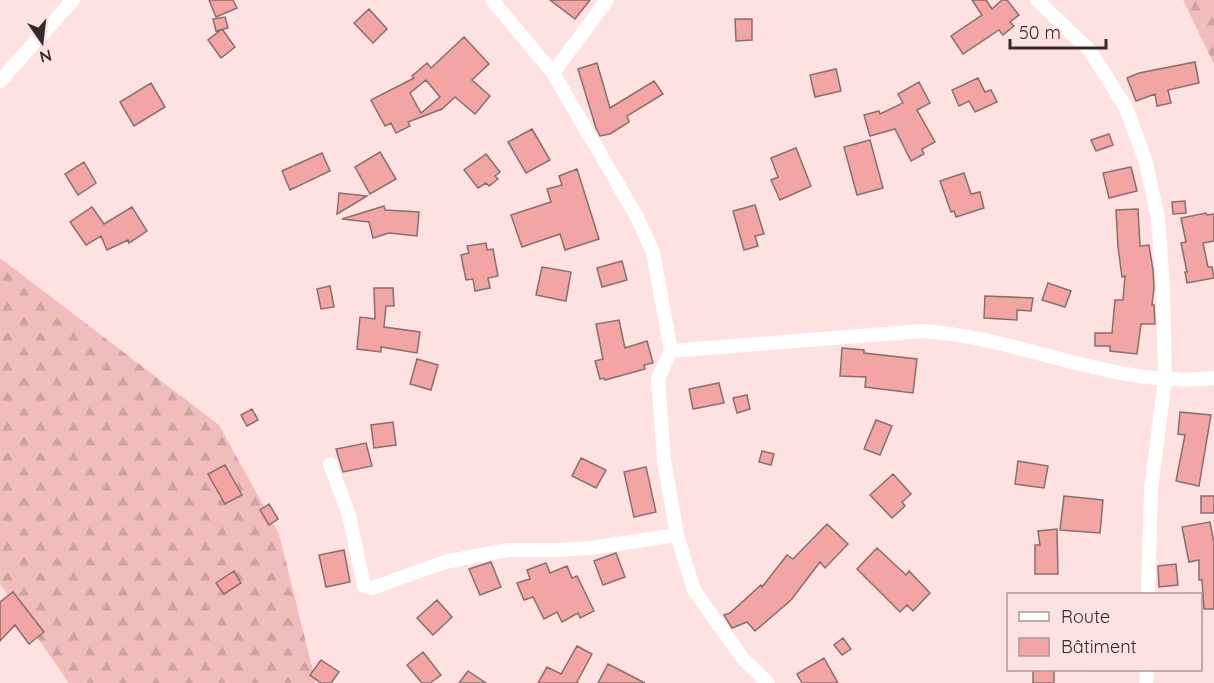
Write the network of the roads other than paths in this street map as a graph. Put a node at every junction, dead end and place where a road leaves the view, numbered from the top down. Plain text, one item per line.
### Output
1 (73, 0) edge
2 (492, 0) edge
3 (607, 0) edge
4 (1037, 0) edge
5 (553, 73) junction
6 (0, 81) edge
7 (671, 351) junction
8 (1214, 378) edge
9 (1165, 380) junction
10 (330, 464) dead end
11 (677, 535) junction
12 (1148, 593) edge
13 (768, 683) edge

1 - 6 street
2 - 5 street
3 - 5 street
4 - 9 street
5 - 7 street
7 - 9 street
7 - 11 street
8 - 9 street
9 - 12 street
10 - 11 street
11 - 13 street

